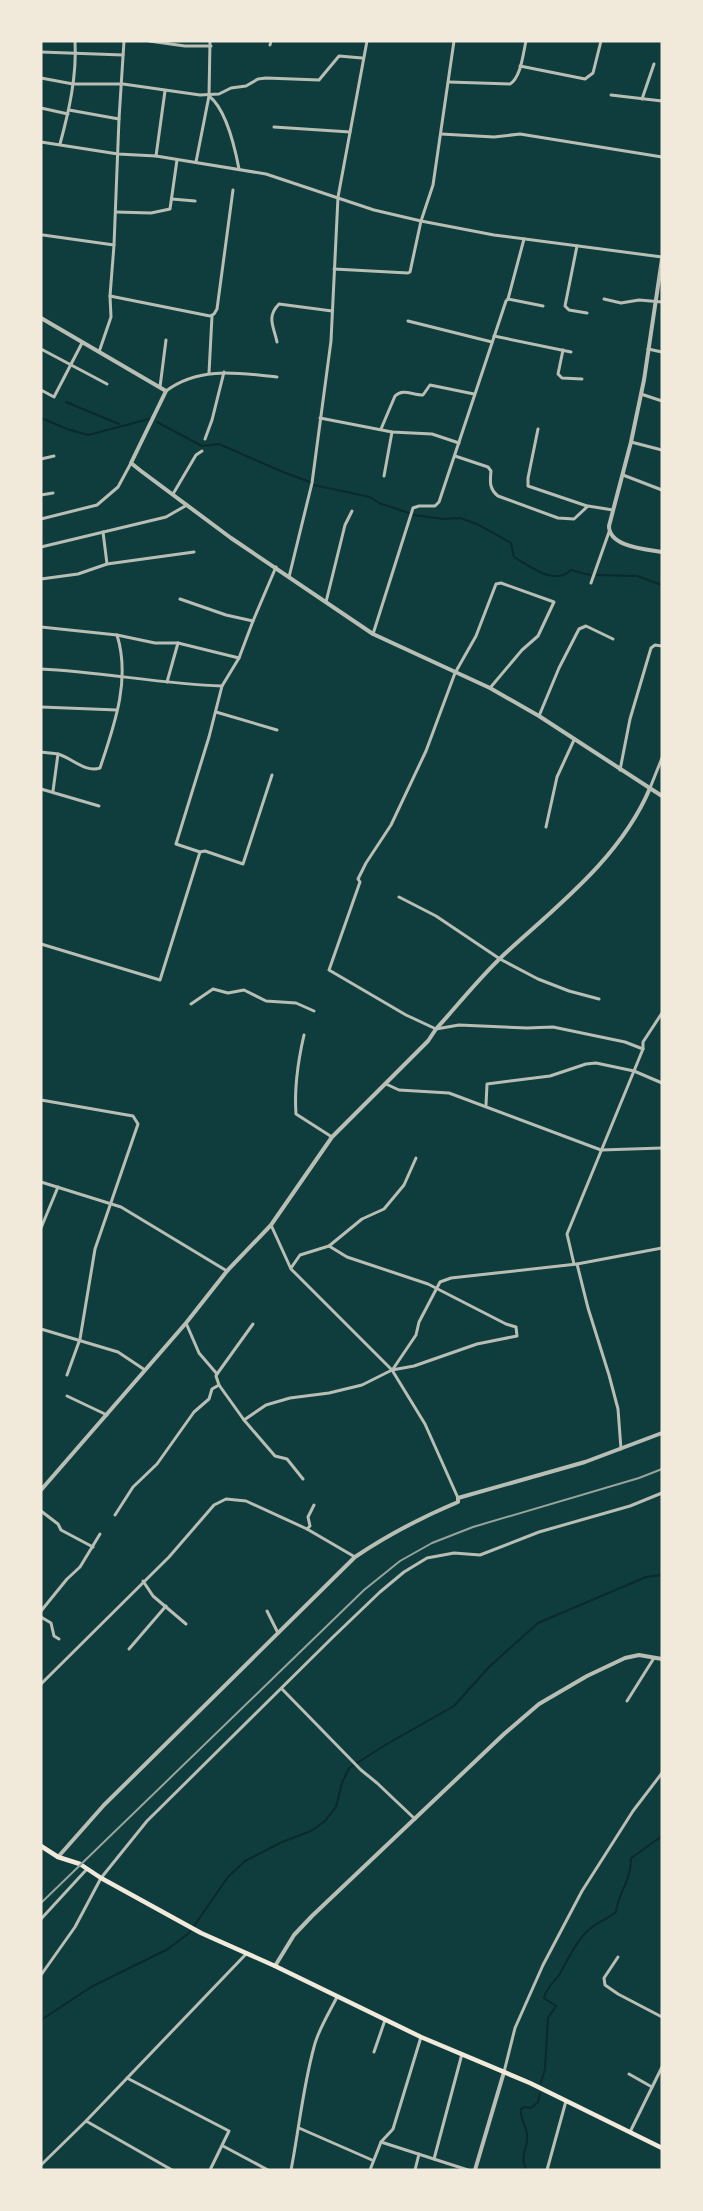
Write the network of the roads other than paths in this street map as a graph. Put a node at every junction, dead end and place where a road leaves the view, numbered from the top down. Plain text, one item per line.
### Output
1 (76, 41) edge
2 (124, 41) edge
3 (149, 41) edge
4 (210, 41) edge
5 (367, 41) edge
6 (454, 41) edge
7 (526, 41) edge
8 (601, 41) edge
9 (210, 46) junction
10 (41, 52) edge
11 (76, 52) junction
12 (123, 56) junction
13 (362, 58) junction
14 (654, 64) dead end
15 (520, 66) junction
16 (41, 78) edge
17 (449, 82) junction
18 (73, 84) junction
19 (123, 84) junction
20 (165, 91) junction
21 (611, 95) dead end
22 (209, 96) junction
23 (642, 99) junction
24 (662, 101) edge
25 (41, 108) edge
26 (69, 110) junction
27 (68, 114) junction
28 (119, 119) junction
29 (274, 127) dead end
30 (350, 132) junction
31 (441, 134) junction
32 (41, 142) edge
33 (60, 144) junction
34 (118, 154) junction
35 (156, 156) junction
36 (662, 157) edge
37 (177, 160) junction
38 (196, 162) junction
39 (238, 169) junction
40 (232, 190) dead end
41 (338, 197) junction
42 (172, 199) junction
43 (195, 201) dead end
44 (116, 212) junction
45 (421, 222) junction
46 (43, 235) dead end
47 (524, 239) junction
48 (114, 245) junction
49 (577, 246) junction
50 (662, 258) edge
51 (334, 269) junction
52 (110, 296) junction
53 (508, 299) junction
54 (604, 299) dead end
55 (655, 300) junction
56 (662, 302) edge
57 (543, 306) dead end
58 (332, 312) junction
59 (586, 314) dead end
60 (212, 316) junction
61 (41, 318) edge
62 (408, 321) dead end
63 (494, 336) junction
64 (166, 340) dead end
65 (277, 342) dead end
66 (492, 342) junction
67 (82, 343) junction
68 (41, 349) edge
69 (648, 349) junction
70 (563, 350) junction
71 (571, 352) dead end
72 (662, 352) edge
73 (99, 353) junction
74 (70, 366) junction
75 (224, 372) junction
76 (209, 373) junction
77 (278, 377) dead end
78 (582, 379) dead end
79 (107, 384) dead end
80 (160, 387) junction
81 (41, 390) edge
82 (166, 391) junction
83 (474, 394) junction
84 (640, 394) junction
85 (662, 401) edge
86 (320, 418) junction
87 (381, 429) junction
88 (538, 429) dead end
89 (392, 432) junction
90 (205, 439) dead end
91 (632, 442) junction
92 (459, 443) junction
93 (662, 450) edge
94 (202, 451) dead end
95 (54, 456) dead end
96 (455, 456) junction
97 (41, 459) edge
98 (131, 463) junction
99 (622, 475) junction
100 (384, 476) dead end
101 (662, 490) edge
102 (53, 492) dead end
103 (173, 494) junction
104 (41, 495) edge
105 (187, 505) junction
106 (588, 506) junction
107 (613, 510) junction
108 (352, 511) dead end
109 (41, 519) edge
110 (104, 532) junction
111 (608, 532) junction
112 (41, 547) edge
113 (194, 552) dead end
114 (662, 552) edge
115 (107, 564) junction
116 (276, 567) junction
117 (289, 577) junction
118 (41, 579) edge
119 (591, 583) dead end
120 (180, 599) dead end
121 (326, 603) junction
122 (253, 621) junction
123 (41, 627) edge
124 (373, 634) junction
125 (117, 635) junction
126 (613, 639) dead end
127 (178, 643) junction
128 (662, 646) edge
129 (239, 658) junction
130 (41, 669) edge
131 (455, 673) junction
132 (124, 677) junction
133 (168, 682) junction
134 (222, 686) junction
135 (490, 688) junction
136 (41, 707) edge
137 (117, 710) junction
138 (216, 712) junction
139 (539, 716) junction
140 (277, 730) dead end
141 (574, 740) junction
142 (41, 752) edge
143 (58, 754) junction
144 (662, 758) edge
145 (620, 770) junction
146 (272, 776) dead end
147 (41, 788) edge
148 (650, 788) junction
149 (53, 791) junction
150 (662, 796) edge
151 (99, 806) dead end
152 (546, 828) dead end
153 (200, 852) junction
154 (399, 896) dead end
155 (41, 944) edge
156 (500, 959) junction
157 (599, 999) dead end
158 (191, 1004) dead end
159 (314, 1011) dead end
160 (662, 1013) edge
161 (436, 1029) junction
162 (304, 1035) dead end
163 (643, 1049) junction
164 (634, 1071) junction
165 (662, 1083) edge
166 (386, 1084) junction
167 (41, 1100) edge
168 (486, 1105) junction
169 (332, 1137) junction
170 (662, 1148) edge
171 (601, 1150) junction
172 (416, 1158) dead end
173 (41, 1182) edge
174 (58, 1187) junction
175 (110, 1202) junction
176 (270, 1225) junction
177 (41, 1228) edge
178 (329, 1246) junction
179 (662, 1248) edge
180 (576, 1264) junction
181 (291, 1269) junction
182 (227, 1271) junction
183 (435, 1288) junction
184 (186, 1323) junction
185 (253, 1324) dead end
186 (41, 1329) edge
187 (80, 1339) junction
188 (145, 1370) junction
189 (392, 1370) junction
190 (217, 1374) junction
191 (67, 1375) dead end
192 (219, 1385) junction
193 (67, 1396) dead end
194 (107, 1415) junction
195 (244, 1420) junction
196 (662, 1433) edge
197 (621, 1449) junction
198 (303, 1479) dead end
199 (41, 1490) edge
200 (662, 1493) edge
201 (458, 1498) junction
202 (314, 1504) dead end
203 (41, 1511) edge
204 (115, 1515) dead end
205 (307, 1529) junction
206 (100, 1534) dead end
207 (93, 1547) junction
208 (355, 1558) junction
209 (143, 1581) junction
210 (166, 1606) junction
211 (267, 1610) dead end
212 (41, 1611) edge
213 (41, 1617) edge
214 (186, 1624) dead end
215 (279, 1634) junction
216 (60, 1639) dead end
217 (129, 1649) dead end
218 (654, 1658) junction
219 (662, 1659) edge
220 (41, 1684) edge
221 (282, 1689) junction
222 (627, 1701) dead end
223 (662, 1773) edge
224 (415, 1819) junction
225 (41, 1846) edge
226 (58, 1857) junction
227 (87, 1869) junction
228 (100, 1878) junction
229 (41, 1919) edge
230 (247, 1952) junction
231 (618, 1957) dead end
232 (274, 1966) junction
233 (41, 1975) edge
234 (337, 1997) junction
235 (662, 2017) edge
236 (385, 2020) junction
237 (421, 2038) junction
238 (374, 2052) dead end
239 (462, 2054) junction
240 (662, 2067) edge
241 (504, 2072) junction
242 (629, 2074) dead end
243 (127, 2078) junction
244 (652, 2087) junction
245 (566, 2100) junction
246 (86, 2121) junction
247 (299, 2128) junction
248 (630, 2132) junction
249 (381, 2142) junction
250 (223, 2146) junction
251 (662, 2148) edge
252 (420, 2154) junction
253 (434, 2159) junction
254 (372, 2160) junction
255 (41, 2165) edge
256 (172, 2170) edge
257 (210, 2170) edge
258 (268, 2170) edge
259 (291, 2170) edge
260 (370, 2170) edge
261 (415, 2170) edge
262 (468, 2170) edge
263 (475, 2170) edge
264 (546, 2170) edge

1 - 11 street
2 - 12 street
3 - 9 street
4 - 9 street
5 - 13 street
6 - 17 street
7 - 15 street
8 - 15 street
9 - 22 street
10 - 11 street
11 - 12 street
11 - 18 street
12 - 19 street
13 - 22 street
13 - 30 street
14 - 23 street
15 - 17 street
16 - 18 street
17 - 31 street
18 - 19 street
18 - 26 street
19 - 20 street
19 - 28 street
20 - 22 street
20 - 35 street
21 - 23 street
22 - 38 street
22 - 39 street
23 - 24 street
25 - 27 street
26 - 27 street
26 - 28 street
27 - 33 street
28 - 34 street
29 - 30 street
30 - 41 street
31 - 36 street
31 - 45 street
32 - 33 street
33 - 34 street
34 - 35 street
34 - 44 street
35 - 37 street
37 - 38 street
37 - 42 street
38 - 39 street
39 - 41 street
40 - 60 street
41 - 45 street
41 - 51 street
42 - 43 street
42 - 44 street
44 - 48 street
45 - 47 street
45 - 51 street
46 - 48 street
47 - 49 street
47 - 53 street
48 - 52 street
49 - 50 street
49 - 59 street
50 - 55 street
51 - 58 street
52 - 60 street
52 - 73 street
53 - 57 street
53 - 63 street
54 - 55 street
55 - 56 street
55 - 69 street
58 - 65 street
58 - 86 street
60 - 76 street
61 - 67 street
62 - 66 street
63 - 66 street
63 - 70 street
64 - 80 street
66 - 83 street
67 - 73 street
67 - 74 street
68 - 74 street
69 - 72 street
69 - 84 street
70 - 71 street
70 - 78 street
73 - 80 street
74 - 79 street
74 - 81 street
75 - 76 street
75 - 77 street
75 - 90 street
76 - 82 street
80 - 82 street
82 - 98 street
83 - 87 street
83 - 92 street
84 - 85 street
84 - 91 street
86 - 87 street
86 - 117 street
87 - 89 street
88 - 106 street
89 - 92 street
89 - 100 street
91 - 93 street
91 - 99 street
92 - 96 street
94 - 103 street
95 - 97 street
96 - 106 street
96 - 124 street
98 - 103 street
98 - 109 street
99 - 101 street
99 - 107 street
102 - 104 street
103 - 105 street
105 - 110 street
105 - 116 street
106 - 107 street
107 - 111 street
108 - 121 street
110 - 112 street
110 - 115 street
111 - 114 street
111 - 119 street
113 - 115 street
115 - 118 street
116 - 117 street
116 - 122 street
117 - 121 street
120 - 122 street
121 - 124 street
122 - 129 street
123 - 125 street
124 - 131 street
125 - 127 street
125 - 132 street
126 - 139 street
127 - 129 street
127 - 133 street
128 - 145 street
129 - 134 street
130 - 132 street
131 - 135 street
131 - 135 street
131 - 161 street
132 - 133 street
132 - 137 street
133 - 134 street
134 - 138 street
135 - 139 street
136 - 137 street
137 - 143 street
138 - 140 street
138 - 153 street
139 - 141 street
141 - 145 street
141 - 152 street
142 - 143 street
143 - 149 street
144 - 148 street
145 - 148 street
146 - 153 street
147 - 149 street
148 - 150 street
148 - 156 street
149 - 151 street
153 - 155 street
154 - 156 street
156 - 157 street
156 - 161 street
158 - 159 street
160 - 163 street
161 - 163 street
161 - 166 street
162 - 169 street
163 - 164 street
164 - 165 street
164 - 168 street
164 - 171 street
166 - 168 street
166 - 169 street
167 - 175 street
168 - 171 street
169 - 176 street
170 - 171 street
171 - 180 street
172 - 178 street
173 - 174 street
174 - 175 street
174 - 177 street
175 - 182 street
175 - 187 street
176 - 181 street
176 - 182 street
178 - 181 street
178 - 183 street
179 - 180 street
180 - 183 street
180 - 197 street
181 - 189 street
182 - 184 street
183 - 189 street
183 - 189 street
184 - 188 street
184 - 190 street
185 - 190 street
186 - 187 street
187 - 188 street
187 - 191 street
188 - 194 street
189 - 195 street
189 - 201 street
190 - 192 street
192 - 195 street
192 - 204 street
193 - 194 street
194 - 199 street
195 - 198 street
196 - 197 street
197 - 201 street
200 - 221 street
201 - 208 street
202 - 205 street
203 - 207 street
205 - 208 street
205 - 209 street
206 - 207 street
207 - 212 street
208 - 215 street
209 - 210 street
209 - 220 street
210 - 214 street
210 - 217 street
211 - 215 street
213 - 216 street
215 - 226 street
218 - 219 street
218 - 222 street
218 - 224 street
221 - 224 street
221 - 228 street
223 - 241 street
224 - 232 street
225 - 226 main road
226 - 227 main road
227 - 228 main road
227 - 229 street
228 - 230 main road
228 - 233 street
230 - 232 main road
230 - 243 street
231 - 235 street
232 - 234 main road
234 - 236 main road
234 - 247 street
236 - 237 main road
236 - 238 street
237 - 239 main road
237 - 249 street
239 - 241 main road
239 - 253 street
240 - 244 street
241 - 245 main road
241 - 263 street
242 - 244 street
243 - 246 street
243 - 250 street
244 - 248 street
245 - 248 main road
245 - 264 street
246 - 255 street
246 - 256 street
247 - 254 street
247 - 259 street
248 - 251 main road
249 - 252 street
249 - 254 street
250 - 257 street
250 - 258 street
252 - 253 street
252 - 261 street
253 - 262 street
254 - 260 street

